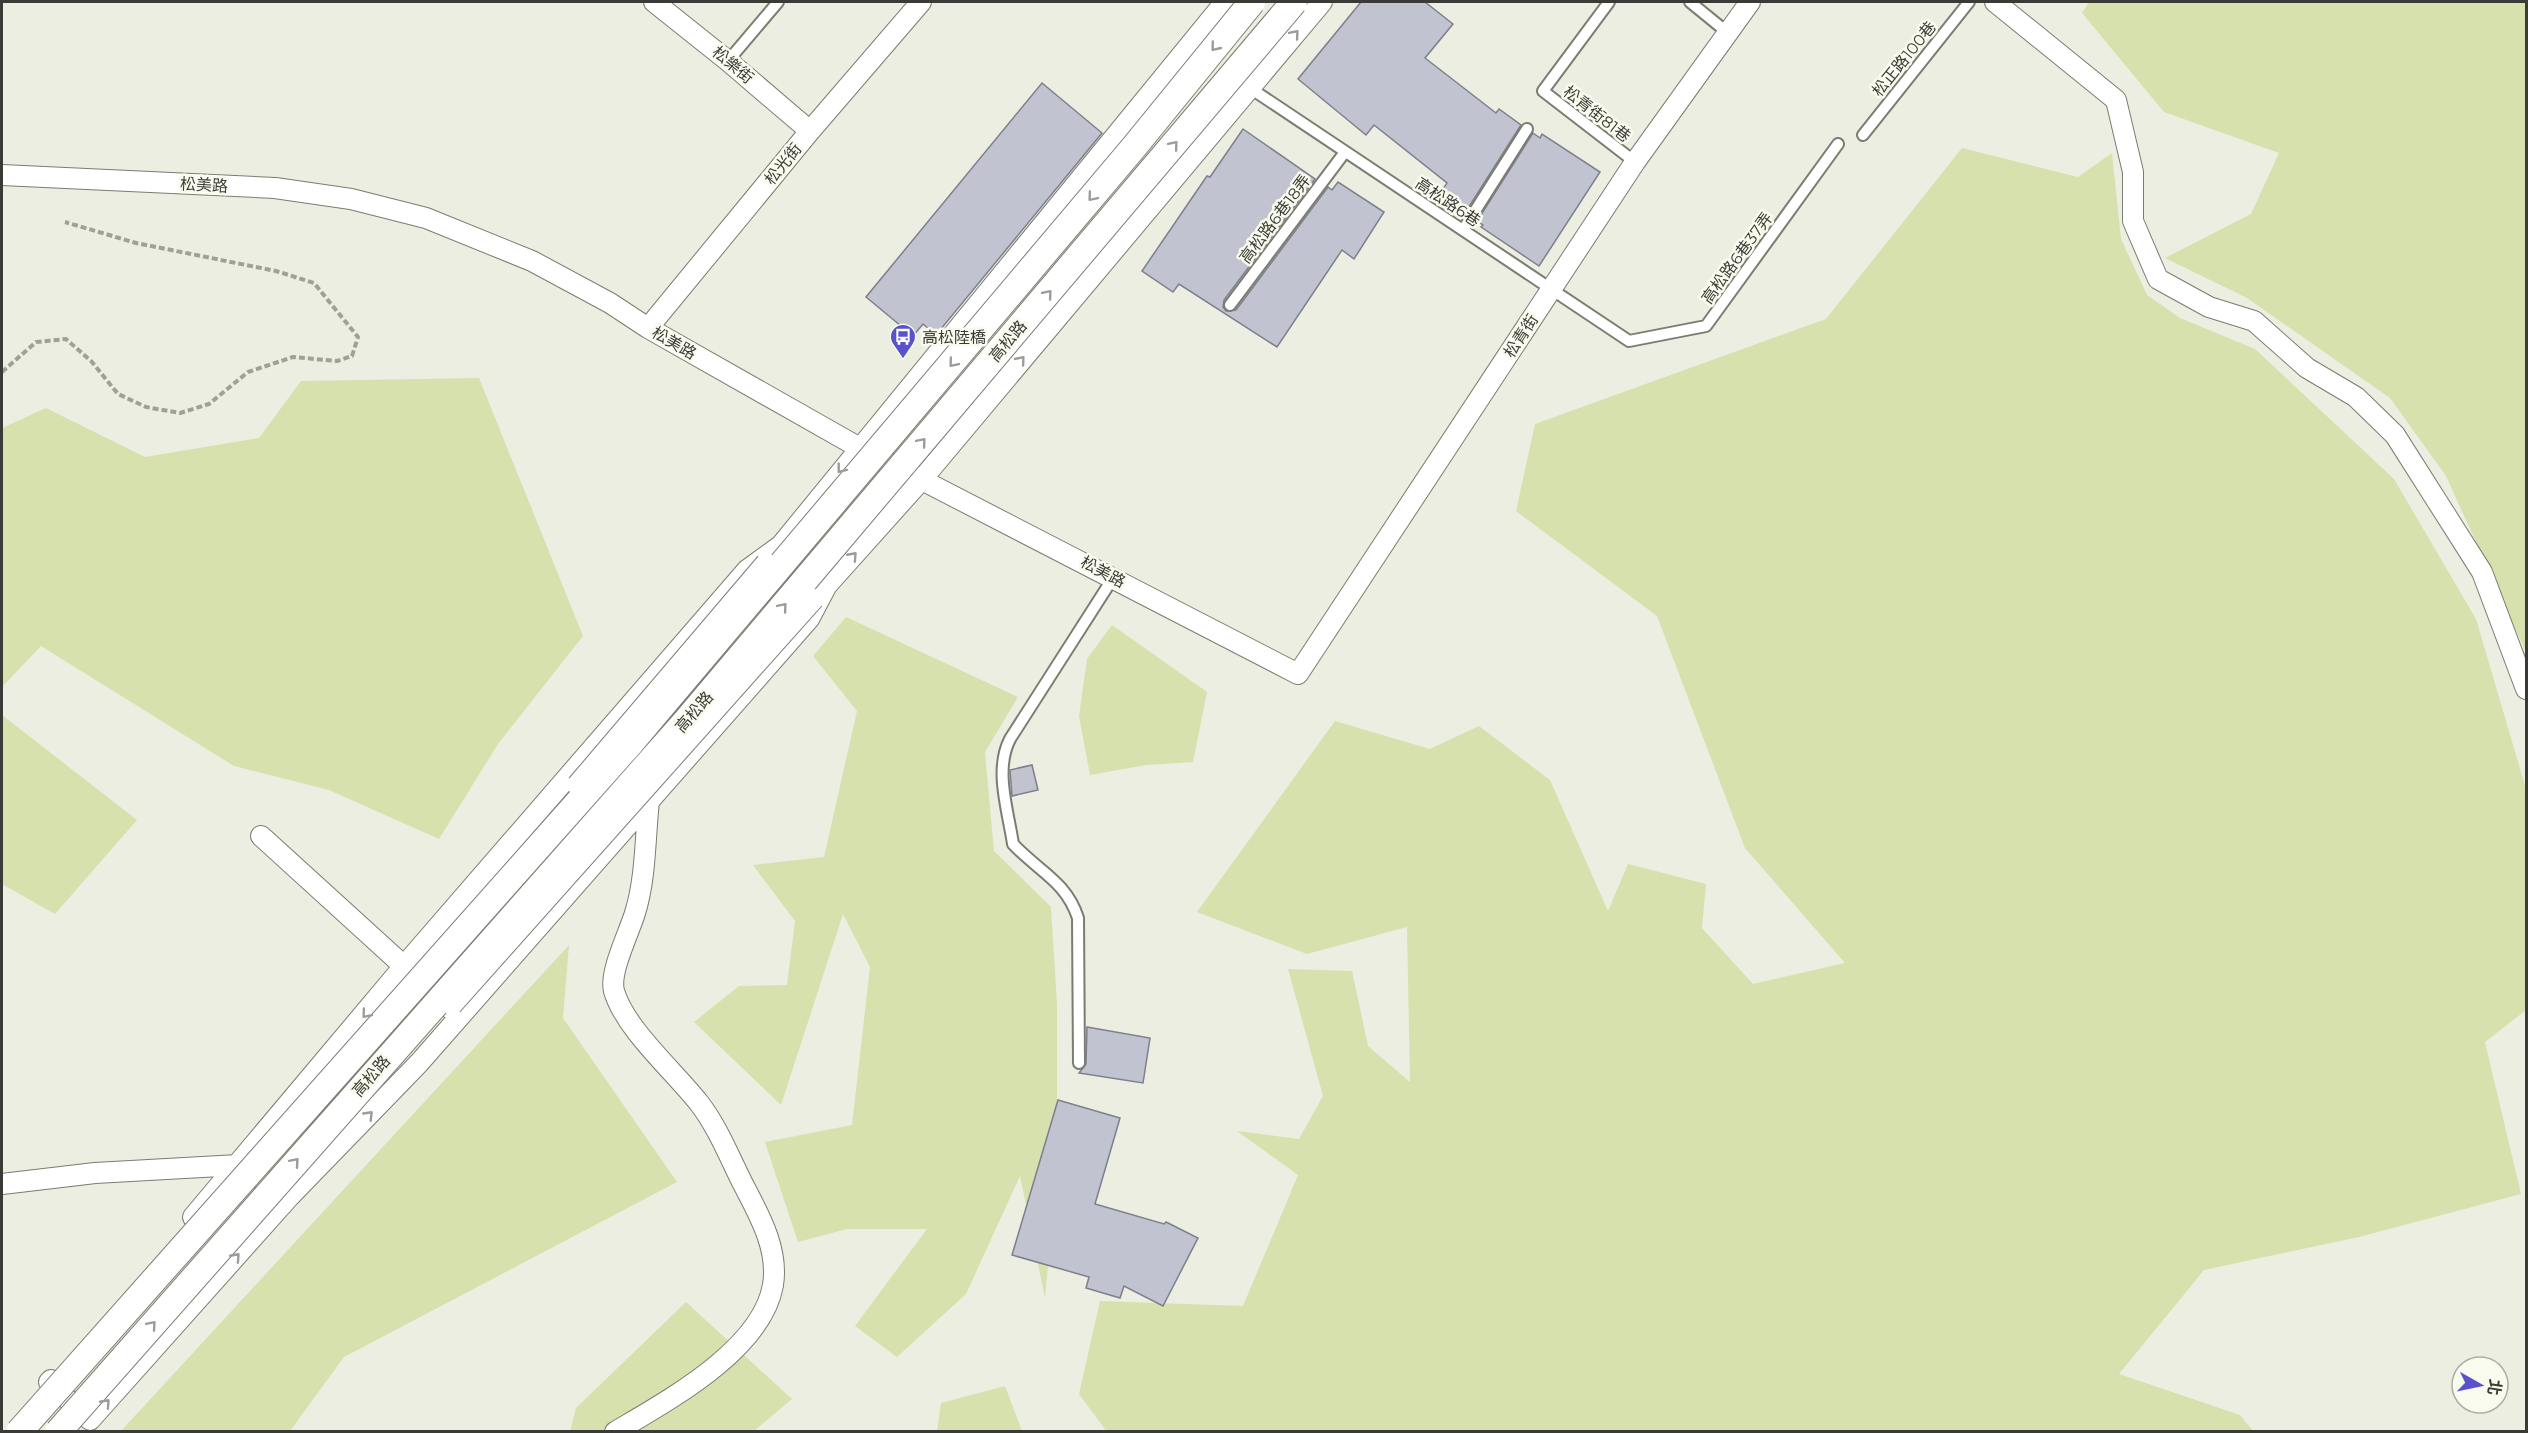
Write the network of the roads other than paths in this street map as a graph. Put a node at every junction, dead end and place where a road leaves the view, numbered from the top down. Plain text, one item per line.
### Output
1 (654, 2) edge
2 (778, 2) edge
3 (921, 2) edge
4 (1225, 2) edge
5 (1252, 2) edge
6 (1294, 2) edge
7 (1322, 2) edge
8 (1609, 2) edge
9 (1690, 2) edge
10 (1750, 2) edge
11 (1970, 2) edge
12 (1995, 2) edge
13 (1728, 33) junction
14 (729, 61) junction
15 (1250, 88) junction
16 (1527, 129) dead end
17 (810, 131) junction
18 (1863, 135) dead end
19 (1838, 144) dead end
20 (1345, 152) junction
21 (1635, 162) junction
22 (2, 176) edge
23 (1462, 230) junction
24 (1551, 290) junction
25 (1230, 305) dead end
26 (648, 328) junction
27 (1629, 341) joint
28 (858, 447) junction
29 (923, 478) junction
30 (780, 546) junction
31 (1113, 578) junction
32 (828, 583) junction
33 (1298, 674) joint
34 (2526, 689) edge
35 (649, 801) junction
36 (261, 836) dead end
37 (404, 966) junction
38 (459, 1017) junction
39 (388, 1038) junction
40 (1079, 1063) dead end
41 (238, 1165) junction
42 (2, 1184) edge
43 (290, 1196) junction
44 (19, 1431) edge
45 (58, 1431) edge
46 (615, 1431) edge

1 - 14 street, 松樂街
2 - 14 lane
3 - 17 street, 松光街
4 - 28 street, 高松路
5 -> 39 street, 高松路, bridge
39 -> 6 street, 高松路, bridge
15 -> 7 street, 高松路
8 - 21 lane, 松青街81巷
9 - 13 lane
10 - 13 street, 松青街
11 - 18 lane, 松正路100巷
12 - 34 street
13 - 21 street, 松青街
14 - 17 street, 松樂街
15 - 20 lane, 高松路6巷
29 -> 15 street, 高松路
16 - 23 lane
17 - 26 street, 松光街
19 - 27 lane, 高松路6巷37弄
20 - 23 lane, 高松路6巷
20 - 25 lane, 高松路6巷18弄
21 - 24 street, 松青街
22 - 26 street, 松美路
23 - 24 lane, 高松路6巷
24 - 27 lane, 高松路6巷
24 - 33 street, 松青街
26 - 28 street, 松美路
28 - 29 street, 松美路
28 -> 30 street, 高松路
29 - 31 street, 松美路
32 -> 29 street, 高松路
30 - 37 street, 高松路
30 - 39 street, 高松路, bridge
31 - 33 street, 松美路
31 - 40 lane
32 - 35 street, 高松路
32 - 39 street, 高松路, bridge
35 - 38 street, 高松路
35 - 46 street
36 - 37 street
37 - 38 street
37 -> 41 street, 高松路
43 -> 38 street, 高松路
39 - 44 street, 高松路, bridge
45 -> 39 street, 高松路, bridge
41 - 42 street
41 - 43 street
41 -> 43 street, 高松路

